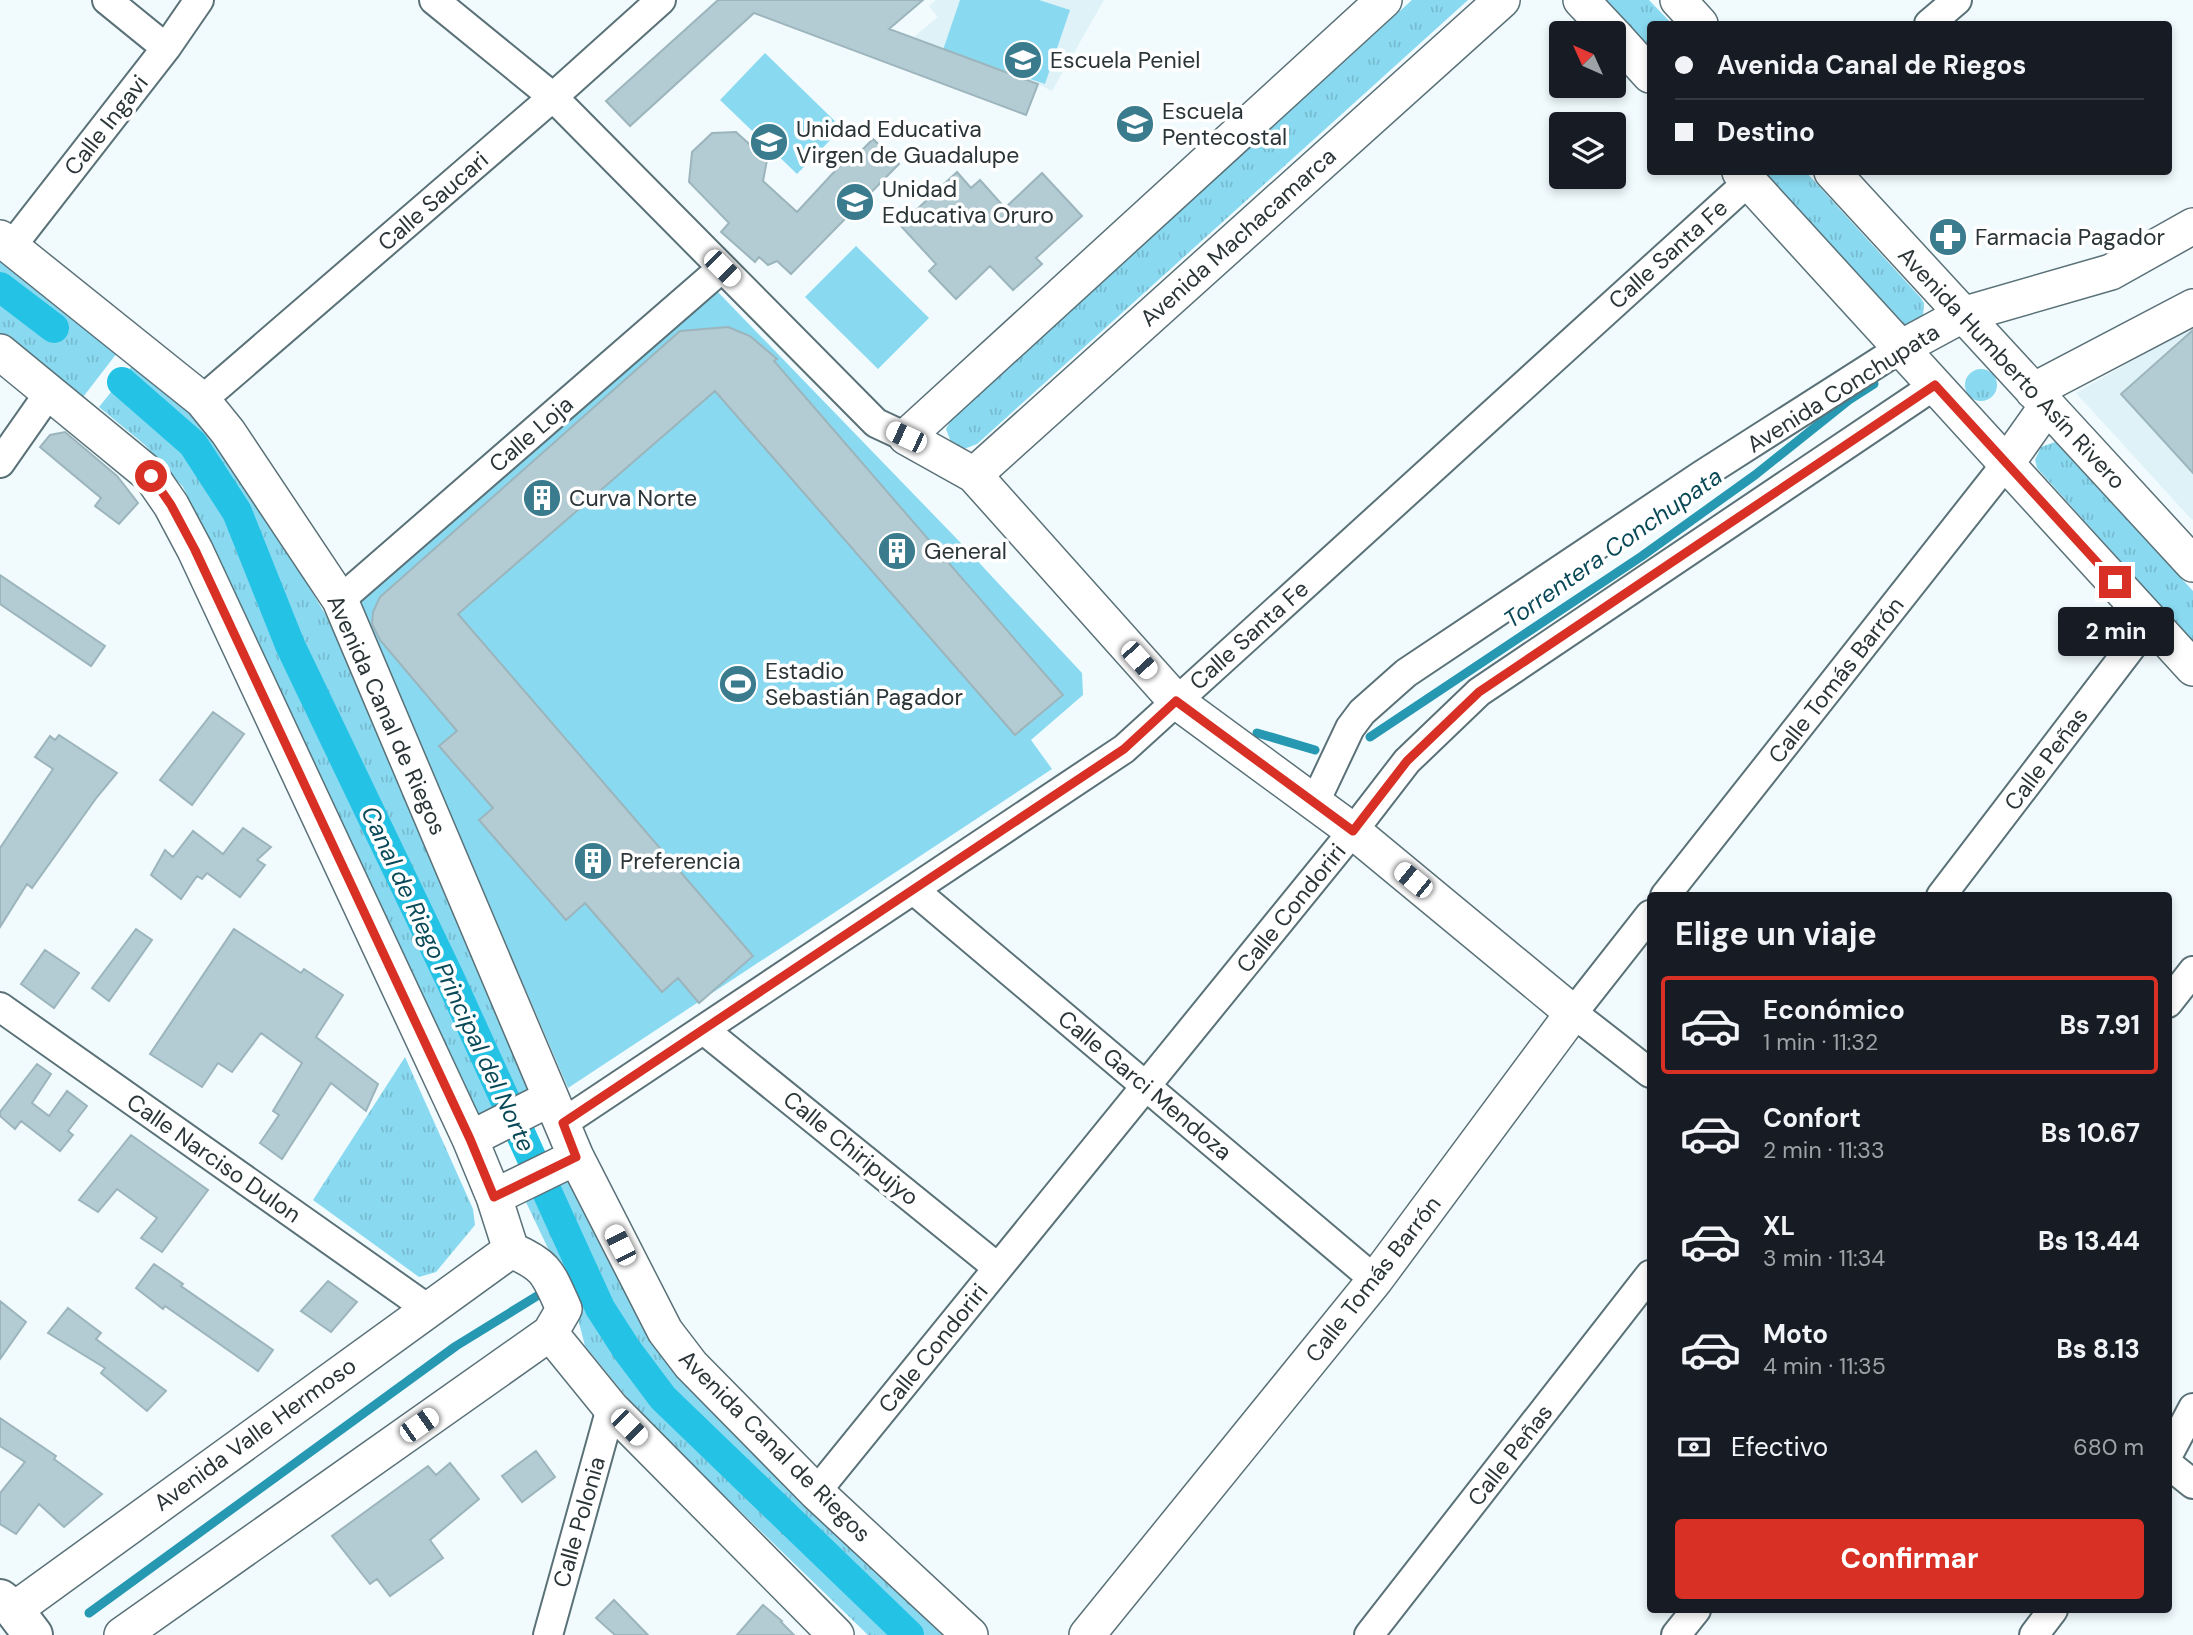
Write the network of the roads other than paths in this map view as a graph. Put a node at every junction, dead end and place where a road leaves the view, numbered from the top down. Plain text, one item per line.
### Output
1 (107, 0) edge
2 (199, 0) edge
3 (435, 0) edge
4 (661, 0) edge
5 (1384, 0) edge
6 (1502, 0) edge
7 (1581, 0) edge
8 (1678, 0) edge
9 (1957, 0) edge
10 (1601, 21) edge
11 (1697, 21) edge
12 (1932, 21) edge
13 (166, 48) junction
14 (1626, 48) edge
15 (1647, 72) edge
16 (553, 97) junction
17 (1835, 175) edge
18 (1745, 176) edge
19 (2193, 226) edge
20 (6, 243) edge
21 (722, 268) junction
22 (2193, 307) edge
23 (1962, 315) junction
24 (1901, 348) junction
25 (0, 352) edge
26 (1935, 385) junction
27 (49, 393) junction
28 (2040, 399) junction
29 (202, 400) junction
30 (906, 437) junction
31 (0, 463) edge
32 (2006, 464) junction
33 (974, 475) junction
34 (2193, 564) edge
35 (340, 600) junction
36 (2151, 621) junction
37 (2193, 668) edge
38 (1176, 701) junction
39 (1315, 802) junction
40 (1353, 831) junction
41 (915, 891) junction
42 (1668, 892) edge
43 (1944, 892) edge
44 (1647, 919) edge
45 (2193, 971) edge
46 (2172, 998) edge
47 (0, 1007) edge
48 (1573, 1013) junction
49 (704, 1030) junction
50 (1647, 1071) edge
51 (1145, 1086) junction
52 (522, 1119) junction
53 (551, 1169) junction
54 (494, 1197) junction
55 (511, 1250) junction
56 (998, 1268) junction
57 (1647, 1279) edge
58 (1375, 1280) junction
59 (428, 1309) junction
60 (550, 1333) junction
61 (611, 1408) junction
62 (2193, 1408) edge
63 (2172, 1447) edge
64 (2172, 1467) edge
65 (2193, 1484) edge
66 (816, 1492) junction
67 (1694, 1613) edge
68 (2051, 1613) edge
69 (12, 1616) edge
70 (122, 1635) edge
71 (548, 1635) edge
72 (836, 1635) edge
73 (970, 1635) edge
74 (1087, 1635) edge
75 (1370, 1635) edge
76 (1676, 1635) edge
77 (2034, 1635) edge

1 - 13 street
2 - 13 street, Calle Ingavi
3 - 16 street
4 - 16 street, Calle Saucari
5 - 30 street
6 - 33 street, Avenida Machacamarca
7 - 10 street
8 - 11 street
9 - 12 street
13 - 20 street, Calle Ingavi
14 - 15 street
16 - 21 street
16 - 29 street, Calle Saucari
17 - 23 street, Avenida Humberto Asín Rivero
18 - 24 street
18 - 38 street, Calle Santa Fe
19 - 23 street, Avenida Conchupata
20 - 29 street, Avenida Canal de Riegos
21 - 30 street
21 - 35 street, Calle Loja
22 - 28 street
23 - 24 street, Avenida Conchupata
23 - 28 street, Avenida Humberto Asín Rivero
24 - 26 street
24 - 39 street, Avenida Conchupata
25 - 27 street, Avenida Canal de Riegos
26 - 32 street
26 - 40 street, Calle Condoriri
27 - 31 street
27 - 52 street, Avenida Canal de Riegos
28 - 32 street
28 - 34 street, Avenida Humberto Asín Rivero
29 - 35 street, Avenida Canal de Riegos
30 - 33 street
32 - 36 street
32 - 42 street, Calle Tomás Barrón
33 - 38 street
35 - 52 street, Avenida Canal de Riegos
36 - 37 street
36 - 43 street, Calle Peñas
38 - 39 street
38 - 41 street, Calle Santa Fe
39 - 40 street
40 - 48 street
40 - 51 street, Calle Condoriri
41 - 49 street, Calle Santa Fe
41 - 51 street, Calle Garci Mendoza
44 - 48 street, Calle Tomás Barrón
45 - 46 street
47 - 59 street, Calle Narciso Dulon
48 - 50 street
48 - 58 street, Calle Tomás Barrón
49 - 52 street, Calle Santa Fe
49 - 56 street, Calle Chiripujyo
51 - 56 street, Calle Condoriri
51 - 58 street, Calle Garci Mendoza
52 - 53 street, Avenida Canal de Riegos
52 - 54 street, Avenida Canal de Riegos
53 - 54 street
53 - 66 street, Avenida Canal de Riegos
54 - 55 street, Avenida Canal de Riegos
55 - 59 street, Avenida Valle Hermoso
55 - 60 street
56 - 66 street, Calle Condoriri
57 - 75 street, Calle Peñas
58 - 74 street, Calle Tomás Barrón
59 - 69 street, Avenida Valle Hermoso
60 - 61 street
60 - 70 street
61 - 71 street, Calle Polonia
61 - 72 street
62 - 63 street
64 - 65 street
66 - 73 street, Avenida Canal de Riegos
67 - 76 street
68 - 77 street

